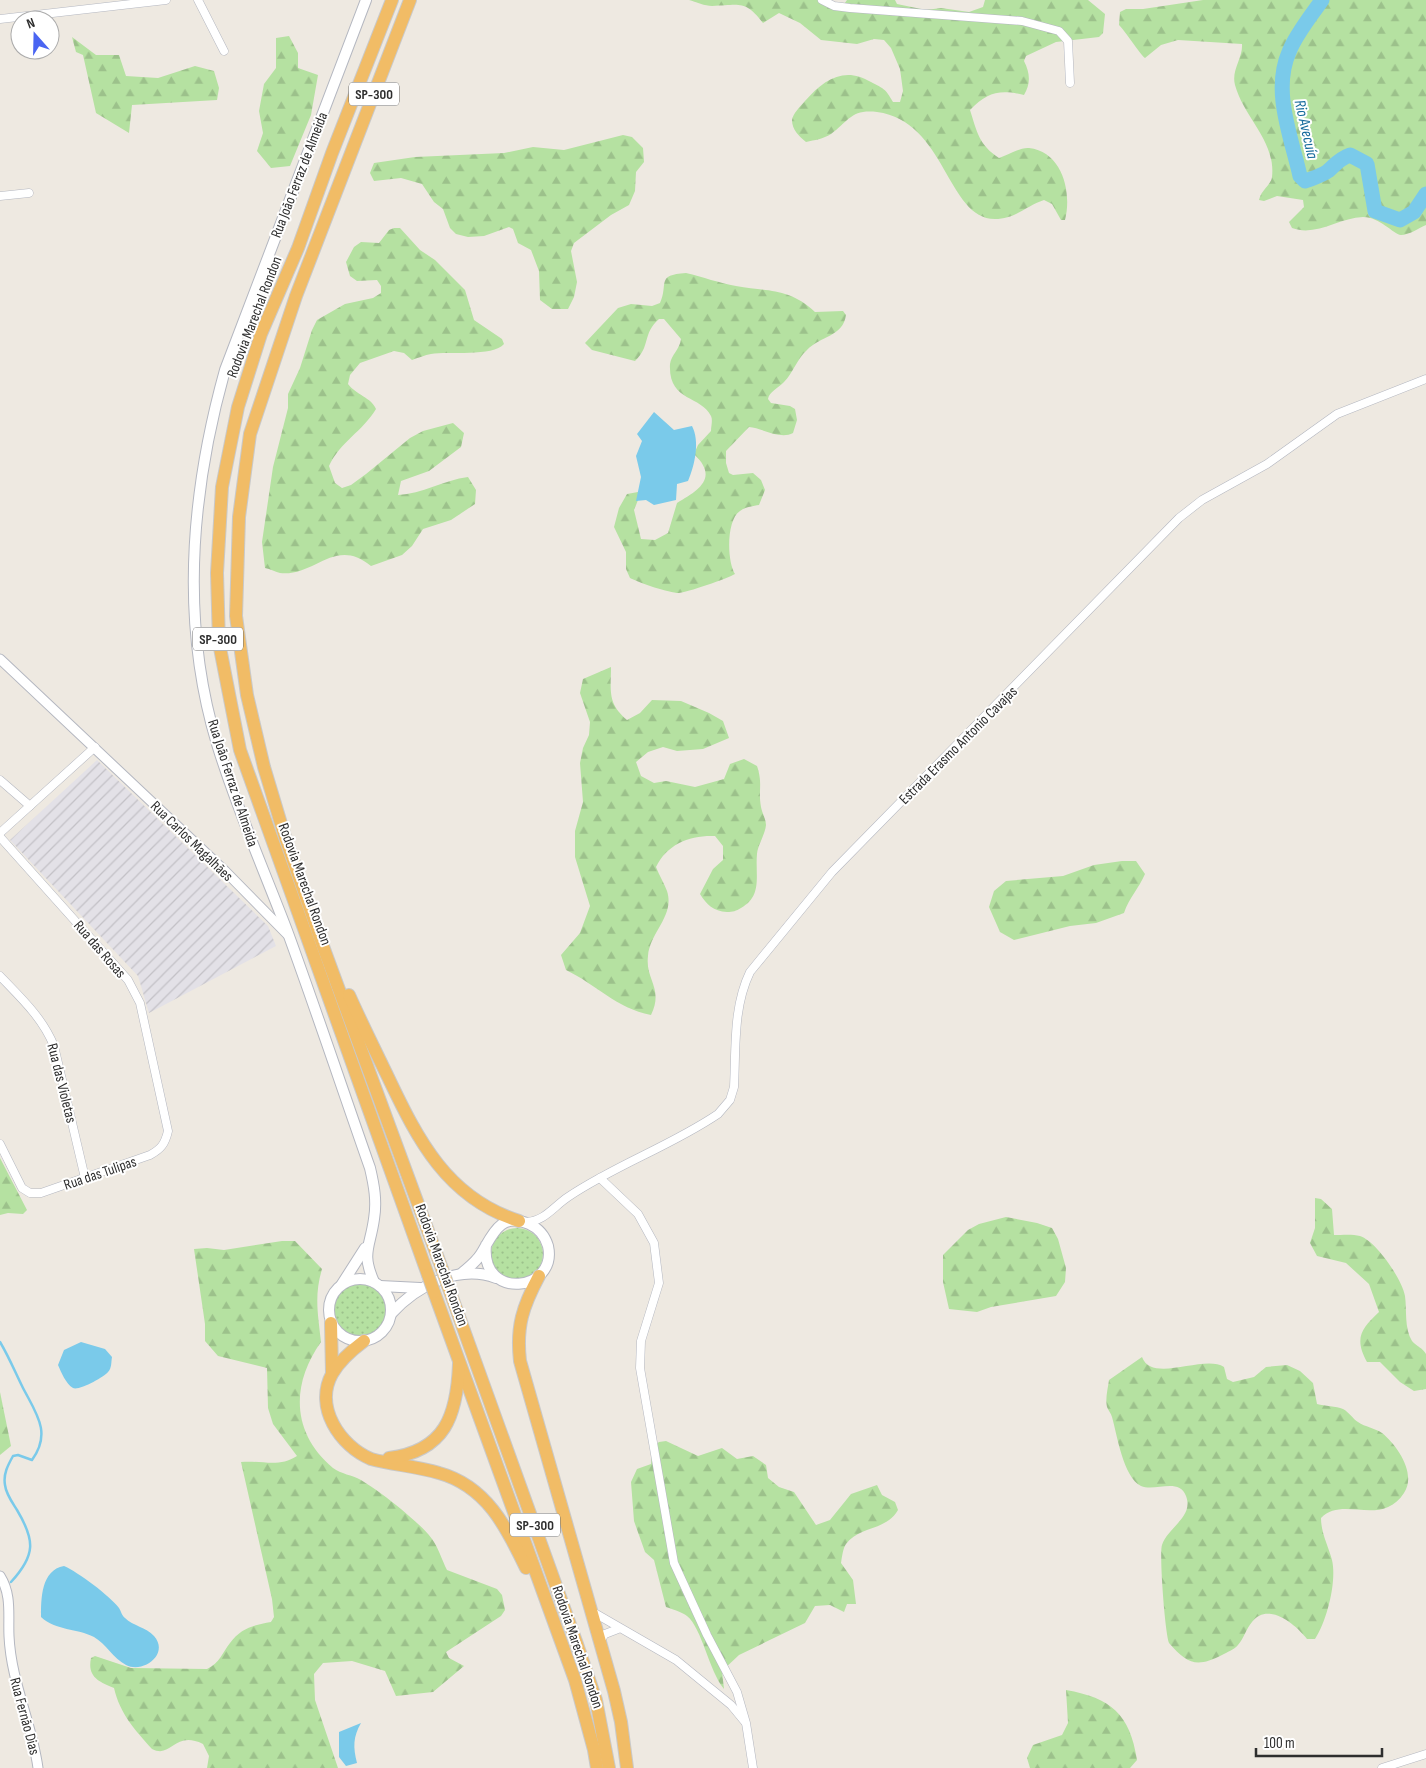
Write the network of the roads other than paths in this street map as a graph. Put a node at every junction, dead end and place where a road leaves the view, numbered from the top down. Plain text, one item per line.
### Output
1 (166, 0) edge
2 (198, 0) edge
3 (366, 0) edge
4 (392, 0) edge
5 (410, 0) edge
6 (822, 0) edge
7 (0, 19) edge
8 (224, 51) dead end
9 (1070, 83) dead end
10 (29, 193) dead end
11 (0, 196) edge
12 (1426, 379) edge
13 (0, 659) edge
14 (95, 747) junction
15 (0, 780) edge
16 (30, 806) junction
17 (0, 833) edge
18 (0, 837) edge
19 (288, 936) junction
20 (324, 949) junction
21 (0, 976) edge
22 (166, 1142) joint
23 (0, 1144) edge
24 (85, 1178) junction
25 (600, 1178) junction
26 (547, 1215) junction
27 (522, 1222) junction
28 (542, 1233) junction
29 (367, 1245) junction
30 (486, 1245) junction
31 (462, 1273) junction
32 (539, 1276) junction
33 (496, 1278) junction
34 (377, 1284) junction
35 (340, 1286) junction
36 (421, 1288) junction
37 (391, 1314) junction
38 (331, 1323) junction
39 (364, 1341) junction
40 (459, 1357) junction
41 (332, 1375) junction
42 (376, 1460) junction
43 (0, 1576) edge
44 (591, 1611) junction
45 (618, 1628) junction
46 (556, 1631) junction
47 (600, 1641) junction
48 (746, 1723) junction
49 (1426, 1754) edge
50 (38, 1768) edge
51 (597, 1768) edge
52 (609, 1768) edge
53 (627, 1768) edge
54 (753, 1768) edge
55 (1382, 1768) edge

1 - 7 street
2 - 8 street
3 - 19 main road, Rua João Ferraz de Almeida
4 - 40 highway, Rodovia Marechal Rondon / SP-300, bridge
5 - 20 highway, Rodovia Marechal Rondon / SP-300
6 - 9 street
10 - 11 street
12 - 25 street, Estrada Erasmo Antonio Cavajas
13 - 14 street, Rua Carlos Magalhães
14 - 16 street
14 - 19 street, Rua Carlos Magalhães
15 - 16 street
16 - 17 street
18 - 22 street, Rua das Rosas
19 - 29 main road, Rua João Ferraz de Almeida
20 - 27 highway
20 - 52 highway, Rodovia Marechal Rondon / SP-300, bridge
21 - 24 street, Rua das Violetas
22 - 24 street, Rua das Tulipas
23 - 24 street, Rua das Tulipas
25 - 26 street, Estrada Erasmo Antonio Cavajas
25 - 48 street
26 - 27 street
26 - 28 street
27 - 28 main road
27 - 30 main road
28 - 32 main road
29 - 34 main road, Rua João Ferraz de Almeida
29 - 35 main road, Rua João Ferraz de Almeida
30 - 31 main road
30 - 33 main road
31 - 33 main road
31 - 36 main road
32 - 33 main road
32 - 44 highway
34 - 35 main road
34 - 36 main road
34 - 37 main road
35 - 38 main road
36 - 37 main road
37 - 39 main road
38 - 39 main road
38 - 41 highway
39 - 41 highway
40 - 42 highway
40 - 46 highway, Rodovia Marechal Rondon / SP-300
41 - 42 highway
42 - 46 highway
43 - 50 street, Rua Fernão Dias
44 - 45 street
44 - 47 highway
45 - 47 street
45 - 48 street
46 - 51 highway, Rodovia Marechal Rondon / SP-300
47 - 53 highway
48 - 54 street
49 - 55 street

